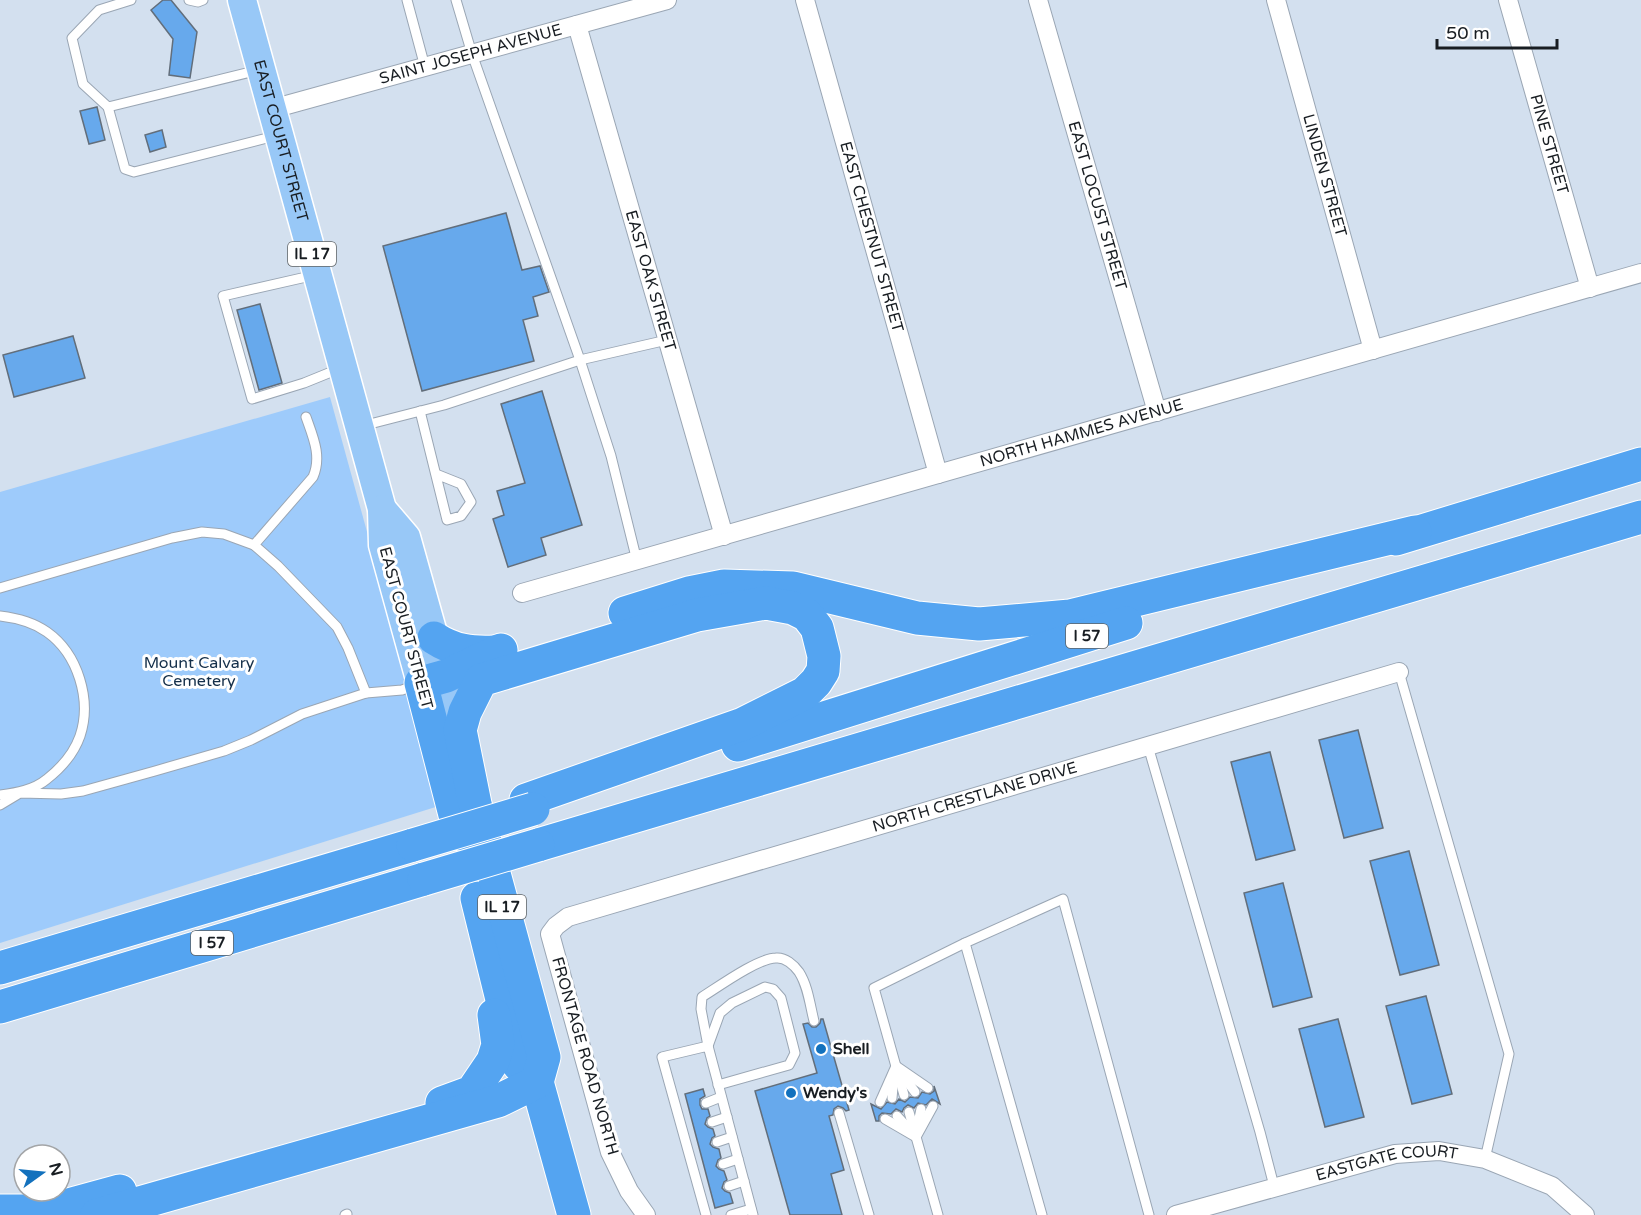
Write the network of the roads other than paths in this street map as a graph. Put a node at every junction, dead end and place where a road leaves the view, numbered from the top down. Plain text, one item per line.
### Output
1 (131, 0) edge
2 (189, 0) edge
3 (203, 0) edge
4 (242, 0) edge
5 (407, 0) edge
6 (456, 0) edge
7 (667, 0) edge
8 (805, 0) edge
9 (1038, 0) edge
10 (1276, 0) edge
11 (1508, 0) edge
12 (577, 25) junction
13 (472, 54) junction
14 (425, 67) junction
15 (261, 70) junction
16 (108, 107) junction
17 (276, 122) junction
18 (1641, 273) edge
19 (317, 274) junction
20 (1590, 288) junction
21 (667, 340) junction
22 (1373, 350) junction
23 (580, 360) junction
24 (343, 368) junction
25 (420, 411) junction
26 (1157, 412) junction
27 (306, 417) dead end
28 (359, 426) junction
29 (1641, 464) edge
30 (436, 474) junction
31 (938, 474) junction
32 (382, 509) junction
33 (1641, 517) edge
34 (1415, 532) junction
35 (724, 537) junction
36 (254, 545) junction
37 (637, 561) junction
38 (0, 588) edge
39 (522, 593) dead end
40 (0, 616) edge
41 (434, 638) junction
42 (488, 666) junction
43 (1399, 672) joint
44 (433, 679) junction
45 (366, 693) junction
46 (460, 730) junction
47 (1148, 746) junction
48 (20, 793) junction
49 (0, 795) edge
50 (530, 804) junction
51 (0, 805) edge
52 (352, 902) junction
53 (556, 926) joint
54 (486, 932) junction
55 (965, 944) junction
56 (0, 968) edge
57 (0, 1007) edge
58 (814, 1021) dead end
59 (0, 1031) edge
60 (708, 1046) junction
61 (896, 1066) junction
62 (537, 1082) junction
63 (718, 1085) junction
64 (928, 1088) dead end
65 (915, 1092) dead end
66 (904, 1095) dead end
67 (721, 1097) junction
68 (892, 1098) dead end
69 (475, 1099) junction
70 (880, 1102) dead end
71 (706, 1103) dead end
72 (933, 1106) dead end
73 (688, 1108) dead end
74 (921, 1109) dead end
75 (677, 1111) junction
76 (839, 1113) dead end
77 (909, 1113) dead end
78 (897, 1116) dead end
79 (727, 1117) junction
80 (885, 1119) dead end
81 (712, 1122) dead end
82 (694, 1128) dead end
83 (683, 1131) junction
84 (732, 1137) junction
85 (916, 1137) junction
86 (717, 1142) dead end
87 (699, 1148) dead end
88 (556, 1151) junction
89 (688, 1151) junction
90 (738, 1159) junction
91 (1485, 1159) junction
92 (723, 1164) dead end
93 (705, 1169) dead end
94 (694, 1172) junction
95 (744, 1181) junction
96 (729, 1186) dead end
97 (1274, 1186) junction
98 (711, 1192) dead end
99 (700, 1194) junction
100 (0, 1211) edge
101 (752, 1212) edge
102 (97, 1215) edge
103 (574, 1215) edge
104 (646, 1215) edge
105 (706, 1215) edge
106 (731, 1215) edge
107 (869, 1215) edge
108 (938, 1215) edge
109 (1042, 1215) edge
110 (1149, 1215) edge
111 (1176, 1215) edge
112 (1585, 1215) edge

1 - 16 lane
2 - 3 lane
4 - 15 main road, EAST COURT STREET / IL 17
5 - 14 lane
6 - 13 lane
7 - 12 street, SAINT JOSEPH AVENUE
8 - 31 street, EAST CHESTNUT STREET
9 - 26 street, EAST LOCUST STREET
10 - 22 street, LINDEN STREET
11 - 20 street, PINE STREET
12 - 13 street, SAINT JOSEPH AVENUE
12 - 21 street, EAST OAK STREET
13 - 14 street, SAINT JOSEPH AVENUE
13 - 23 lane
14 - 17 street, SAINT JOSEPH AVENUE
15 - 16 lane
15 - 17 main road, EAST COURT STREET / IL 17
16 - 17 lane
17 - 19 main road, EAST COURT STREET / IL 17
18 - 20 street, NORTH HAMMES AVENUE
19 - 24 main road, EAST COURT STREET / IL 17
19 - 24 lane
20 - 22 street, NORTH HAMMES AVENUE
21 - 23 lane
21 - 35 street, EAST OAK STREET
22 - 26 street, NORTH HAMMES AVENUE
23 - 25 lane
23 - 37 lane
24 - 28 main road, EAST COURT STREET / IL 17
25 - 28 lane
25 - 30 lane
26 - 31 street, NORTH HAMMES AVENUE
27 - 36 lane
28 - 32 main road, EAST COURT STREET / IL 17
29 - 34 highway, I 57
30 - 30 lane
31 - 35 street, NORTH HAMMES AVENUE
32 - 41 main road, IL 17
32 - 44 main road, EAST COURT STREET / IL 17
33 - 52 highway, I 57, bridge
34 - 42 highway
34 - 50 highway, I 57
35 - 37 street, NORTH HAMMES AVENUE
36 - 38 lane
36 - 45 lane
37 - 39 street, NORTH HAMMES AVENUE
40 - 48 lane
41 - 42 highway
41 - 44 main road, IL 17
42 - 44 highway
42 - 46 highway
42 - 50 highway
43 - 47 street, NORTH CRESTLANE DRIVE
43 - 91 lane
44 - 45 lane
44 - 46 main road, IL 17
44 - 54 highway, EAST COURT STREET / IL 17
45 - 48 lane
46 - 62 highway, IL 17
47 - 53 street, NORTH CRESTLANE DRIVE
47 - 97 lane
48 - 49 lane
48 - 51 lane
50 - 56 highway, I 57, bridge
52 - 57 highway, I 57
52 - 59 highway
53 - 104 street, FRONTAGE ROAD NORTH
54 - 62 highway, EAST COURT STREET / IL 17
54 - 69 highway
55 - 61 lane
55 - 109 lane
55 - 110 lane
58 - 60 lane
60 - 63 lane
60 - 63 lane
60 - 75 lane
61 - 64 lane
61 - 65 lane
61 - 66 lane
61 - 68 lane
61 - 70 lane
62 - 69 highway
62 - 88 highway, EAST COURT STREET / IL 17
63 - 67 lane
67 - 71 lane
67 - 79 lane
69 - 88 highway
69 - 100 highway
69 - 102 highway
72 - 85 lane
73 - 75 lane
74 - 85 lane
75 - 83 lane
76 - 107 lane
77 - 85 lane
78 - 85 lane
79 - 81 lane
79 - 84 lane
80 - 85 lane
82 - 83 lane
83 - 89 lane
84 - 86 lane
84 - 90 lane
85 - 108 lane
87 - 89 lane
88 - 103 highway, EAST COURT STREET / IL 17
89 - 94 lane
90 - 92 lane
90 - 95 lane
91 - 97 street, EASTGATE COURT
91 - 112 street, EASTGATE COURT
93 - 94 lane
94 - 99 lane
95 - 96 lane
95 - 101 lane
97 - 111 street, EASTGATE COURT
98 - 99 lane
99 - 105 lane
101 - 106 lane

